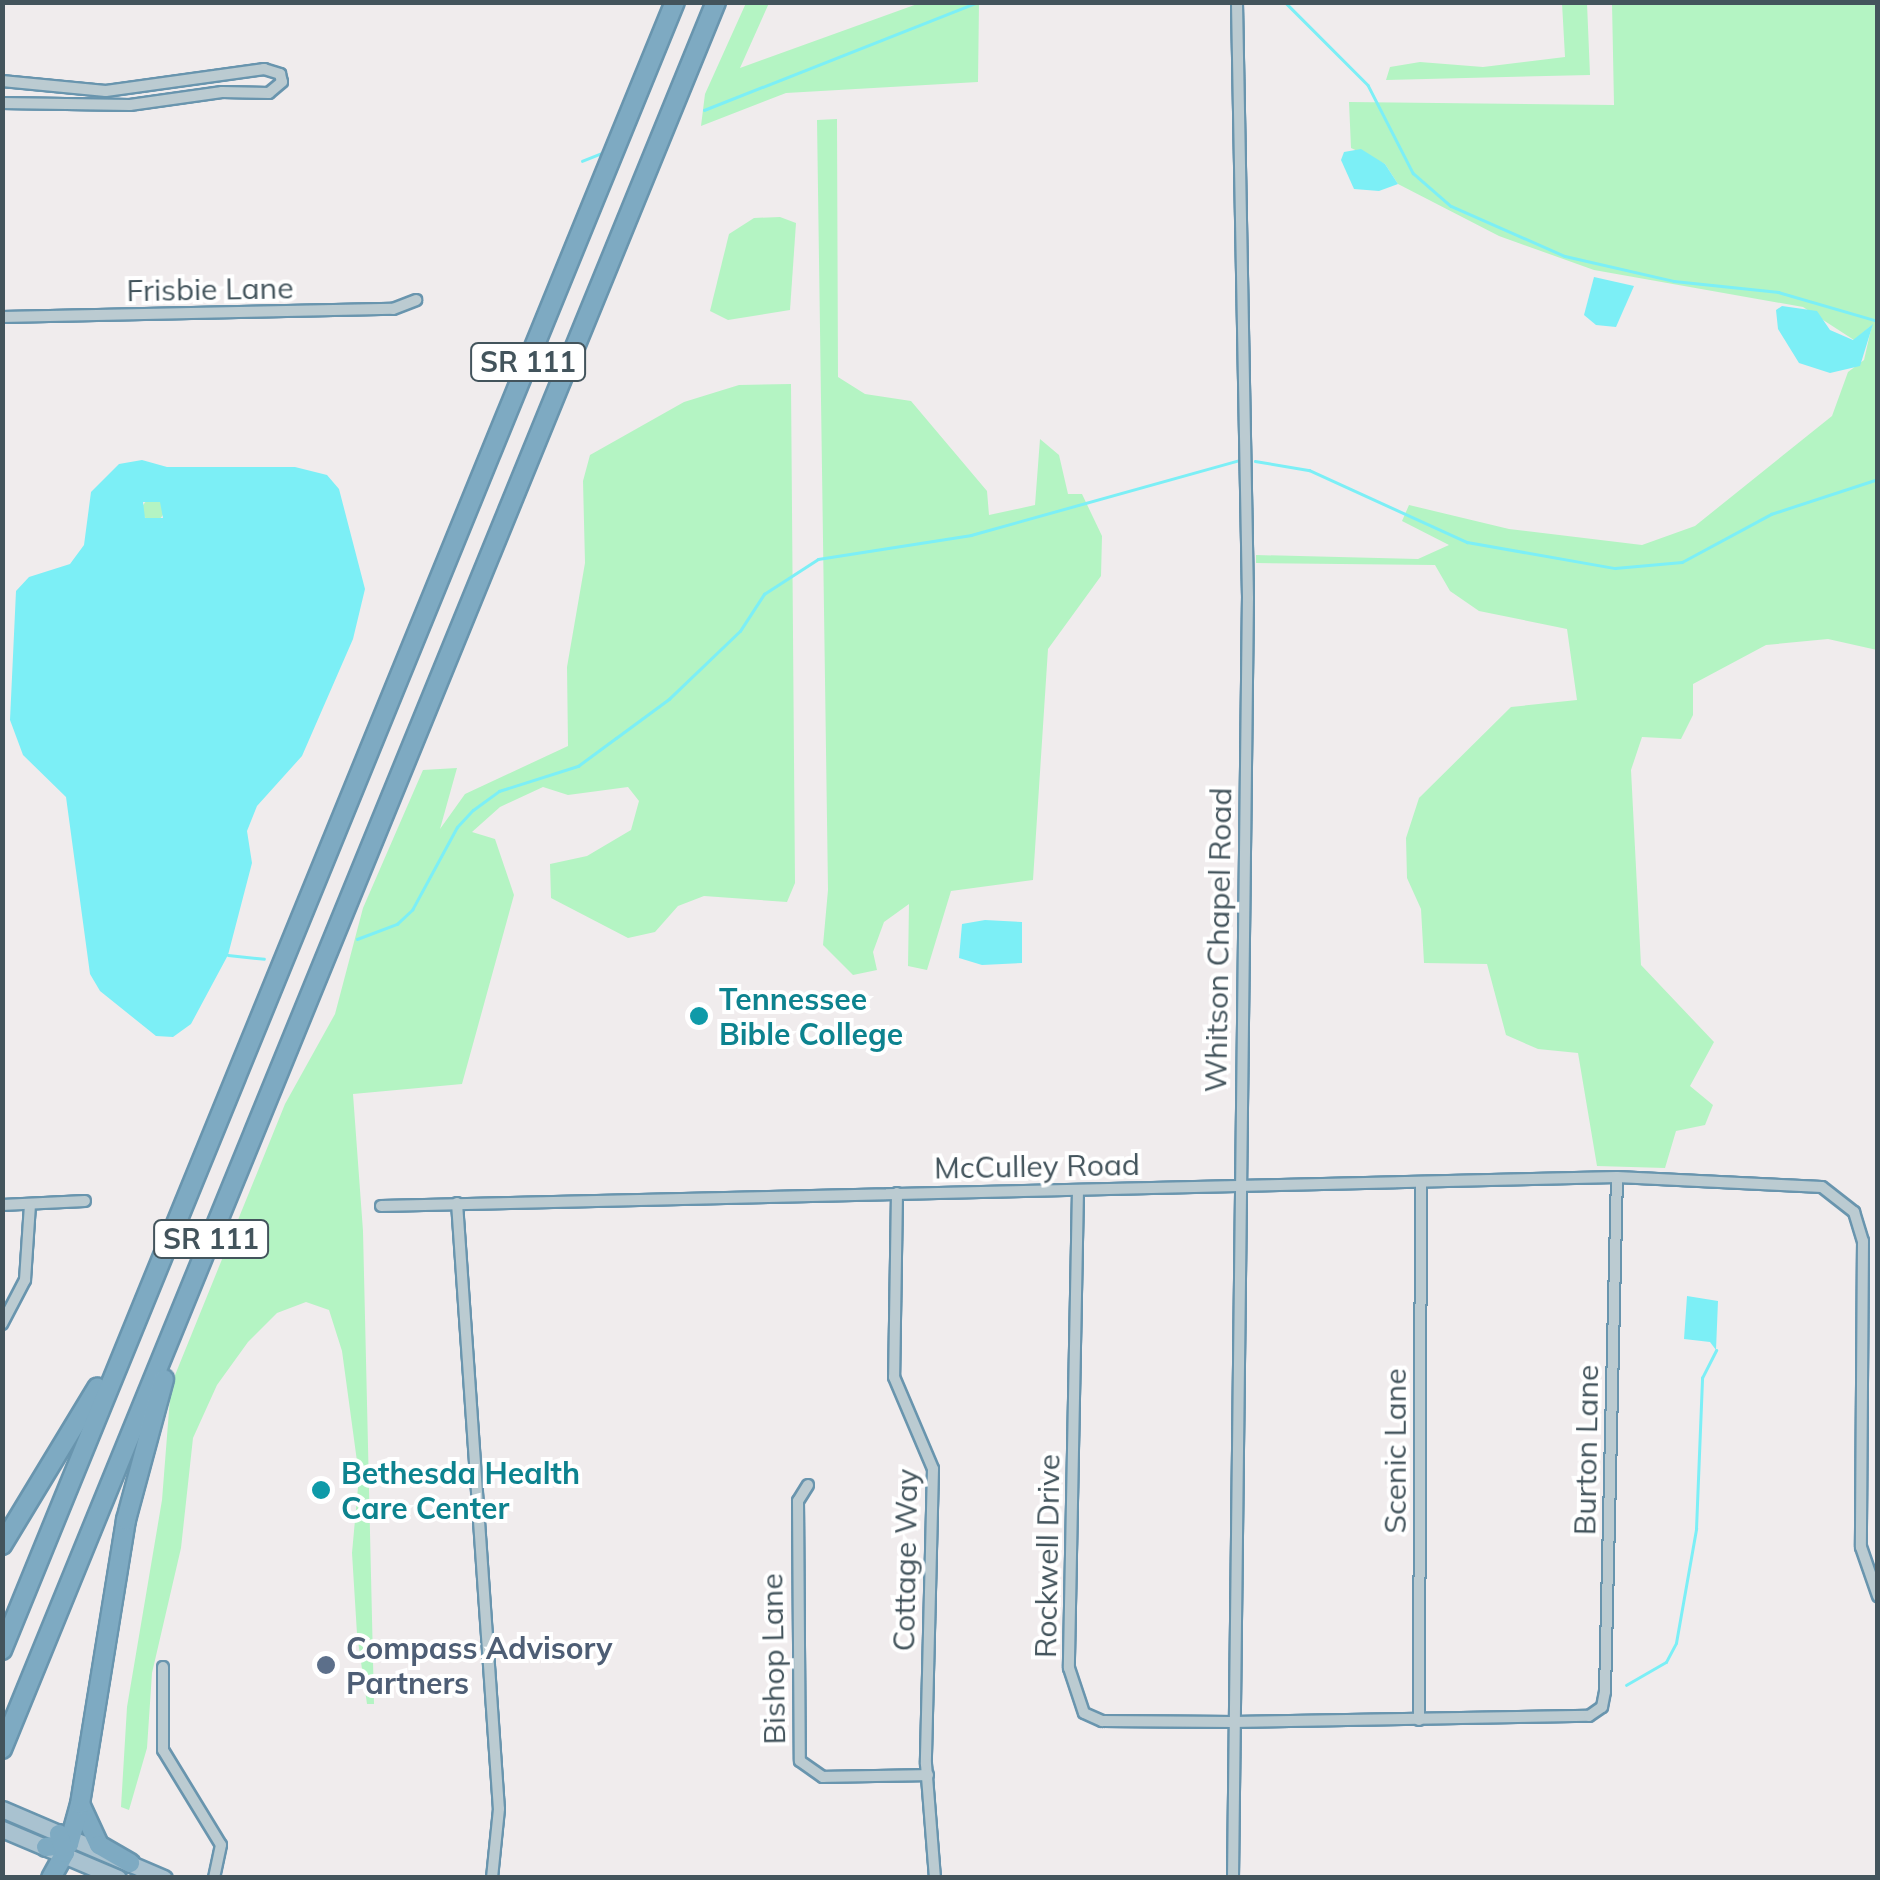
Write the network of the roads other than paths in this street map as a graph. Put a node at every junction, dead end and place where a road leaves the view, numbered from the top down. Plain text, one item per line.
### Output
1 (675, 2) edge
2 (716, 2) edge
3 (1238, 2) edge
4 (2, 81) edge
5 (2, 103) edge
6 (416, 300) dead end
7 (2, 317) edge
8 (1617, 1178) junction
9 (1421, 1182) junction
10 (1239, 1189) junction
11 (1078, 1190) junction
12 (898, 1192) junction
13 (85, 1201) dead end
14 (456, 1203) junction
15 (2, 1204) edge
16 (30, 1205) junction
17 (381, 1206) dead end
18 (200, 1265) junction
19 (149, 1290) junction
20 (2, 1324) edge
21 (808, 1486) dead end
22 (2, 1544) edge
23 (1878, 1596) edge
24 (2, 1650) edge
25 (163, 1667) dead end
26 (1590, 1716) joint
27 (1418, 1720) junction
28 (1233, 1722) junction
29 (2, 1749) edge
30 (928, 1775) junction
31 (80, 1804) junction
32 (2, 1809) edge
33 (2, 1829) edge
34 (61, 1844) junction
35 (124, 1870) edge
36 (50, 1878) edge
37 (164, 1878) edge
38 (214, 1878) edge
39 (492, 1878) edge
40 (936, 1878) edge
41 (1232, 1878) edge

1 - 19 highway, SR 111
2 - 18 highway, SR 111
3 - 10 street, Whitson Chapel Road
4 - 5 street
6 - 7 street, Frisbie Lane
8 - 9 street, McCulley Road
8 - 23 street, McCulley Road
8 - 26 street, Burton Lane
9 - 10 street, McCulley Road
9 - 27 street, Scenic Lane
10 - 11 street, McCulley Road
10 - 28 street, Whitson Chapel Road
11 - 12 street, McCulley Road
11 - 28 street, Rockwell Drive
12 - 14 street, McCulley Road
12 - 30 street, Cottage Way
13 - 16 street
14 - 17 street, McCulley Road
14 - 39 street
15 - 16 street
16 - 20 street
18 - 29 highway, SR 111
18 - 31 highway
19 - 22 highway
19 - 24 highway, SR 111
21 - 30 street, Bishop Lane
25 - 38 street
26 - 27 street, Rockwell Drive
27 - 28 street, Rockwell Drive
28 - 41 street, Whitson Chapel Road
30 - 40 street, Cottage Way
31 - 34 highway
31 - 35 highway
32 - 34 main road
33 - 34 main road
34 - 35 main road
34 - 36 highway
35 - 37 main road

